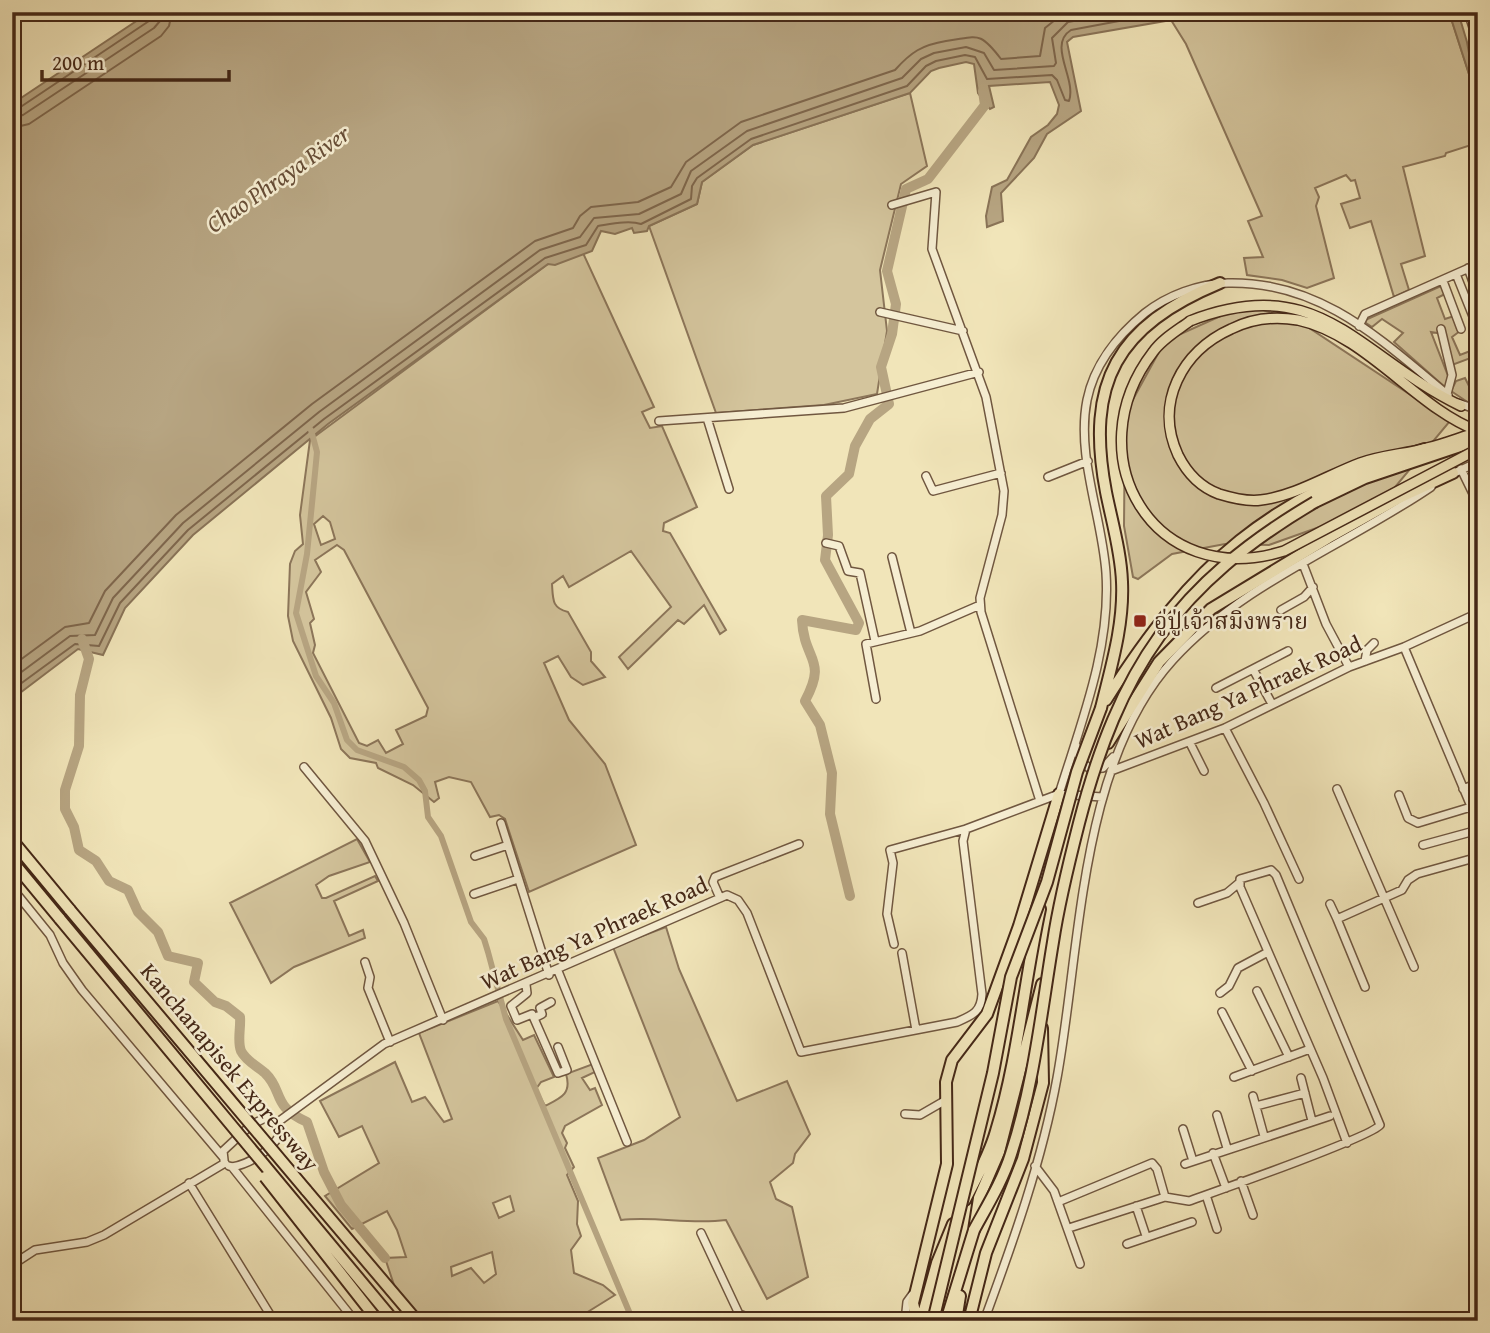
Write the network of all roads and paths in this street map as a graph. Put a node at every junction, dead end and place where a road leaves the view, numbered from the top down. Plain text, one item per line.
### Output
1 (1468, 12) edge
2 (1478, 43) edge
3 (892, 205) dead end
4 (1473, 230) dead end
5 (1478, 257) edge
6 (1478, 264) edge
7 (1468, 268) junction
8 (1456, 274) junction
9 (1443, 281) junction
10 (1220, 283) junction
11 (1478, 296) edge
12 (883, 312) dead end
13 (1359, 326) junction
14 (1441, 329) dead end
15 (1461, 329) dead end
16 (1478, 329) edge
17 (963, 331) junction
18 (979, 372) junction
19 (1447, 394) junction
20 (1461, 406) junction
21 (1478, 410) edge
22 (707, 418) junction
23 (659, 421) dead end
24 (1478, 431) edge
25 (1478, 440) edge
26 (1425, 449) junction
27 (1478, 449) edge
28 (1088, 461) junction
29 (1478, 462) edge
30 (1457, 471) junction
31 (1001, 472) junction
32 (926, 476) dead end
33 (1048, 477) dead end
34 (729, 489) dead end
35 (1478, 504) edge
36 (830, 544) dead end
37 (892, 557) dead end
38 (1303, 564) junction
39 (1313, 587) junction
40 (980, 605) junction
41 (1281, 610) dead end
42 (1478, 612) edge
43 (911, 633) junction
44 (875, 641) junction
45 (1374, 643) dead end
46 (1404, 647) junction
47 (1288, 651) dead end
48 (1365, 662) junction
49 (1349, 667) junction
50 (1253, 669) junction
51 (1216, 688) dead end
52 (876, 699) dead end
53 (1272, 704) junction
54 (1101, 708) junction
55 (1225, 728) junction
56 (1076, 741) junction
57 (1190, 743) junction
58 (1121, 744) junction
59 (1095, 765) junction
60 (304, 768) dead end
61 (1111, 771) junction
62 (1204, 771) dead end
63 (1478, 783) edge
64 (1337, 789) dead end
65 (1464, 789) junction
66 (1059, 794) junction
67 (1399, 795) dead end
68 (1102, 797) junction
69 (1040, 801) junction
70 (1471, 807) junction
71 (1478, 823) edge
72 (501, 824) dead end
73 (966, 829) junction
74 (1478, 830) edge
75 (12, 840) edge
76 (799, 844) dead end
77 (508, 845) junction
78 (1423, 845) dead end
79 (475, 856) dead end
80 (1478, 857) edge
81 (12, 861) edge
82 (518, 879) junction
83 (1299, 880) dead end
84 (1046, 882) junction
85 (1239, 883) junction
86 (12, 888) edge
87 (474, 894) dead end
88 (720, 898) junction
89 (1384, 899) junction
90 (1198, 903) dead end
91 (1330, 904) dead end
92 (1336, 919) junction
93 (894, 944) dead end
94 (1052, 945) junction
95 (1268, 952) junction
96 (902, 953) dead end
97 (365, 962) dead end
98 (1414, 967) dead end
99 (558, 971) junction
100 (549, 975) junction
101 (526, 985) junction
102 (1365, 987) dead end
103 (1256, 991) dead end
104 (1220, 993) dead end
105 (551, 1002) dead end
106 (1222, 1013) dead end
107 (534, 1018) junction
108 (443, 1020) junction
109 (1042, 1028) junction
110 (916, 1030) junction
111 (390, 1042) junction
112 (558, 1047) dead end
113 (1310, 1049) junction
114 (1289, 1057) junction
115 (1252, 1070) junction
116 (1234, 1077) dead end
117 (1301, 1078) dead end
118 (194, 1080) junction
119 (1305, 1093) junction
120 (1253, 1096) dead end
121 (946, 1100) junction
122 (1256, 1106) junction
123 (905, 1114) dead end
124 (1217, 1115) dead end
125 (1330, 1116) dead end
126 (1312, 1121) junction
127 (278, 1122) junction
128 (1182, 1129) dead end
129 (1264, 1136) junction
130 (627, 1142) dead end
131 (1347, 1143) junction
132 (1227, 1148) junction
133 (1213, 1153) junction
134 (227, 1162) junction
135 (1035, 1166) junction
136 (1241, 1181) junction
137 (189, 1183) junction
138 (1226, 1188) junction
139 (1206, 1195) junction
140 (1165, 1197) junction
141 (1058, 1202) junction
142 (1136, 1206) junction
143 (958, 1213) junction
144 (1253, 1215) dead end
145 (1192, 1222) dead end
146 (1069, 1228) junction
147 (1217, 1229) dead end
148 (974, 1230) junction
149 (701, 1233) dead end
150 (1146, 1236) junction
151 (1127, 1244) dead end
152 (965, 1262) junction
153 (1080, 1264) dead end
154 (12, 1265) edge
155 (917, 1289) junction
156 (394, 1293) junction
157 (274, 1321) edge
158 (355, 1321) edge
159 (378, 1321) edge
160 (394, 1321) edge
161 (417, 1321) edge
162 (423, 1321) edge
163 (758, 1321) edge
164 (905, 1321) edge
165 (919, 1321) edge
166 (933, 1321) edge
167 (946, 1321) edge
168 (956, 1321) edge
169 (968, 1321) edge
170 (984, 1321) edge

1 - 2 street
3 - 17 street
4 - 5 street
6 - 7 street
7 - 8 street
7 - 11 street
8 - 9 street
8 - 16 street
9 - 13 street
9 - 15 street
10 - 13 street
10 - 28 street
10 - 54 highway
12 - 17 street
13 - 19 street
14 - 19 street
17 - 18 street
18 - 22 street
18 - 31 street
19 - 20 street
20 - 21 street
20 - 27 main road, bridge
22 - 23 street
22 - 34 street
24 - 26 main road
24 - 26 main road
25 - 59 highway, bridge
26 - 54 highway, bridge
28 - 33 street
28 - 56 street
29 - 30 street
30 - 35 street
30 - 38 street
30 - 59 highway, bridge
31 - 32 street
31 - 40 street
36 - 44 street
37 - 43 street
38 - 39 street
38 - 58 street
39 - 41 street
39 - 49 street
40 - 43 street
40 - 69 street
42 - 46 street, Wat Bang Ya Phraek Road
43 - 44 street
44 - 52 street
45 - 48 street
46 - 48 street, Wat Bang Ya Phraek Road
46 - 65 street
47 - 50 street
48 - 49 street, Wat Bang Ya Phraek Road
49 - 53 street, Wat Bang Ya Phraek Road
50 - 51 street
50 - 53 street
53 - 55 street, Wat Bang Ya Phraek Road
54 - 84 highway, bridge
55 - 57 street, Wat Bang Ya Phraek Road
55 - 83 street
56 - 58 street
56 - 66 street
57 - 61 street, Wat Bang Ya Phraek Road
57 - 62 street
58 - 61 street
59 - 94 highway, bridge
60 - 108 street
61 - 68 street
63 - 65 street
64 - 89 street
65 - 70 street
66 - 68 street
66 - 69 street
66 - 121 highway
67 - 70 street
68 - 135 street
69 - 73 street
70 - 71 street
72 - 77 street
73 - 93 street
73 - 110 street, Wat Bang Ya Phraek Road
74 - 78 street
75 - 156 highway, Kanchanapisek Expressway, bridge
76 - 88 street
77 - 79 street
77 - 82 street
80 - 89 street
81 - 118 highway, Kanchanapisek Expressway, bridge
82 - 87 street
82 - 100 street
84 - 143 highway, bridge
84 - 143 highway, bridge
85 - 90 street
85 - 95 street
85 - 131 street
86 - 134 street
88 - 99 street, Wat Bang Ya Phraek Road
88 - 110 street, Wat Bang Ya Phraek Road
89 - 92 street
89 - 98 street
91 - 92 street
92 - 102 street
94 - 109 highway, bridge
94 - 148 highway, bridge
95 - 104 street
95 - 113 street
96 - 110 street
97 - 111 street
99 - 100 street, Wat Bang Ya Phraek Road
99 - 130 street
100 - 101 street, Wat Bang Ya Phraek Road
101 - 107 street
101 - 108 street, Wat Bang Ya Phraek Road
103 - 114 street
105 - 107 street
106 - 115 street
107 - 112 street
108 - 111 street, Wat Bang Ya Phraek Road
109 - 148 highway, bridge
109 - 169 highway
111 - 127 street, Wat Bang Ya Phraek Road
113 - 114 street
113 - 131 street
114 - 115 street
115 - 116 street
117 - 119 street
118 - 159 highway, bridge
118 - 160 highway, Kanchanapisek Expressway, bridge
119 - 122 street
119 - 126 street
120 - 122 street
121 - 123 street
121 - 155 highway
122 - 129 street
124 - 132 street
125 - 126 street
126 - 129 street
127 - 134 street, Wat Bang Ya Phraek Road
127 - 134 street, Wat Bang Ya Phraek Road
128 - 133 street
129 - 132 street
131 - 136 street
132 - 133 street
133 - 138 street
134 - 137 street, Wat Bang Ya Phraek Road
134 - 158 street
135 - 141 street
135 - 170 street
136 - 138 street
136 - 144 street
137 - 154 street, Wat Bang Ya Phraek Road
137 - 157 street
138 - 139 street
139 - 140 street
139 - 147 street
140 - 141 street
140 - 142 street
141 - 146 street
142 - 146 street
142 - 150 street
143 - 165 highway, bridge
143 - 166 highway, bridge
145 - 150 street
146 - 153 street
148 - 152 highway
149 - 163 street
150 - 151 street
152 - 167 highway
152 - 168 highway
155 - 164 street
155 - 165 highway
156 - 161 highway, Kanchanapisek Expressway
156 - 162 highway

